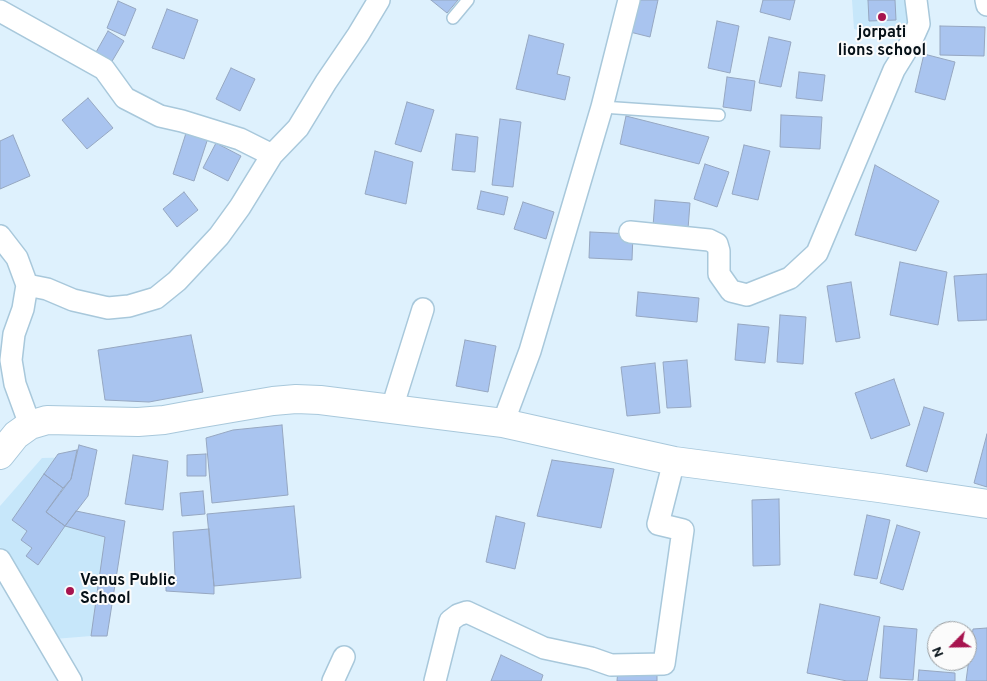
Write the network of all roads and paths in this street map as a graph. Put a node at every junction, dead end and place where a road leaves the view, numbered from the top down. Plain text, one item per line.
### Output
1 (379, 0) edge
2 (468, 0) edge
3 (629, 0) edge
4 (916, 0) edge
5 (986, 0) edge
6 (987, 5) edge
7 (0, 11) edge
8 (453, 18) dead end
9 (602, 107) junction
10 (719, 115) dead end
11 (272, 155) junction
12 (630, 232) dead end
13 (0, 236) edge
14 (27, 285) junction
15 (423, 309) dead end
16 (392, 408) junction
17 (504, 423) junction
18 (30, 425) junction
19 (0, 455) edge
20 (674, 461) junction
21 (987, 504) edge
22 (0, 560) edge
23 (344, 657) dead end
24 (609, 673) edge
25 (71, 681) edge
26 (333, 681) edge
27 (435, 681) edge

1 - 11 street
2 - 8 lane
3 - 9 street
4 - 12 street
5 - 6 street
7 - 11 street
9 - 10 lane
9 - 17 street
11 - 14 street
13 - 14 street
14 - 18 street
15 - 16 street
16 - 17 main road
16 - 18 main road
17 - 20 main road
18 - 19 main road
20 - 21 main road
20 - 24 street
22 - 25 street
23 - 26 street
24 - 27 street

